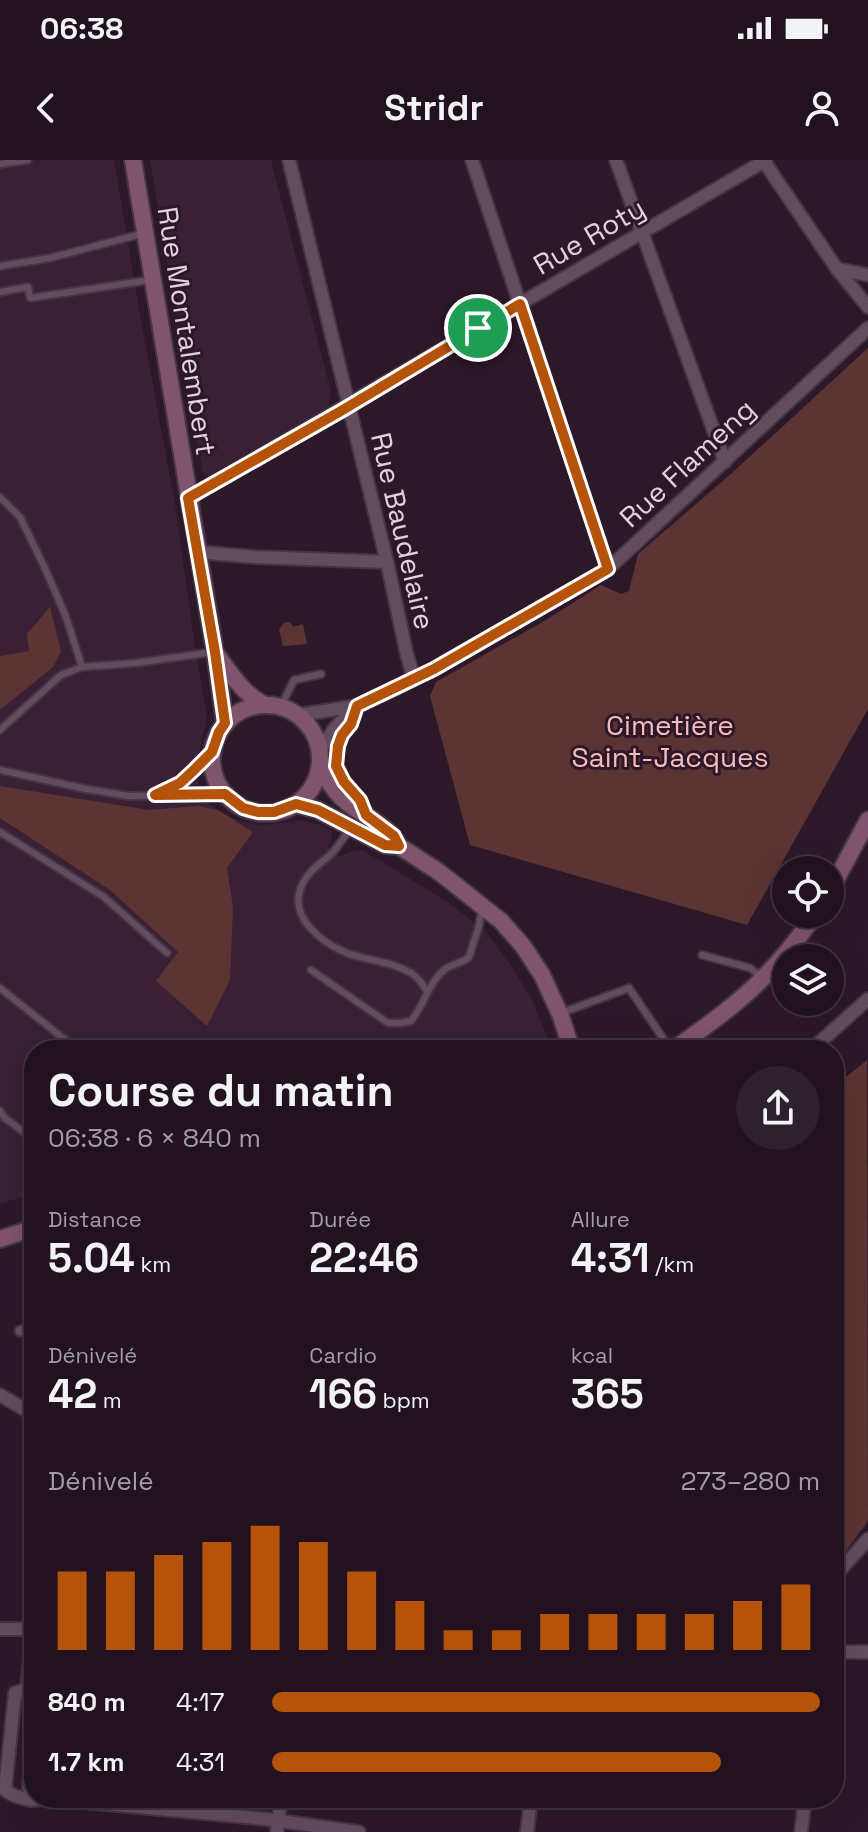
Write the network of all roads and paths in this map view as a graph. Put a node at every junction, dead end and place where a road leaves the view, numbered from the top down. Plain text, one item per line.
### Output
1 (28, 160) edge
2 (133, 160) edge
3 (289, 160) edge
4 (472, 160) edge
5 (616, 160) edge
6 (764, 160) edge
7 (0, 164) edge
8 (145, 233) junction
9 (642, 233) junction
10 (0, 266) edge
11 (837, 269) junction
12 (868, 275) edge
13 (152, 279) junction
14 (0, 292) edge
15 (520, 304) junction
16 (868, 307) edge
17 (868, 328) edge
18 (349, 406) junction
19 (725, 462) junction
20 (0, 497) edge
21 (188, 498) junction
22 (197, 552) junction
23 (387, 562) junction
24 (608, 569) junction
25 (215, 652) junction
26 (82, 667) junction
27 (321, 674) dead end
28 (414, 679) junction
29 (263, 704) junction
30 (281, 706) junction
31 (357, 706) junction
32 (298, 715) junction
33 (225, 723) junction
34 (0, 730) edge
35 (212, 752) junction
36 (320, 758) junction
37 (0, 770) edge
38 (225, 794) junction
39 (155, 795) junction
40 (296, 804) junction
41 (366, 815) junction
42 (868, 820) edge
43 (351, 826) junction
44 (0, 832) edge
45 (399, 846) junction
46 (844, 865) edge
47 (482, 905) junction
48 (806, 928) edge
49 (167, 953) dead end
50 (702, 955) dead end
51 (311, 970) dead end
52 (763, 979) junction
53 (0, 988) edge
54 (429, 989) junction
55 (867, 1002) edge
56 (560, 1014) junction
57 (65, 1040) edge
58 (569, 1040) edge
59 (665, 1040) edge
60 (686, 1040) edge
61 (822, 1040) edge
62 (0, 1111) edge
63 (24, 1132) edge
64 (24, 1231) edge
65 (0, 1239) edge
66 (24, 1330) edge
67 (20, 1331) dead end
68 (0, 1395) edge
69 (24, 1409) edge
70 (868, 1539) edge
71 (844, 1566) edge
72 (0, 1629) edge
73 (24, 1629) edge
74 (844, 1652) edge
75 (868, 1652) edge
76 (24, 1693) edge
77 (10, 1738) junction
78 (24, 1738) edge
79 (24, 1799) edge
80 (150, 1808) edge
81 (530, 1808) edge
82 (804, 1808) edge
83 (278, 1827) edge
84 (359, 1832) edge
85 (527, 1832) edge
86 (801, 1832) edge

1 - 7 lane
2 - 8 main road, Rue Montalembert
3 - 18 street, Rue Baudelaire
4 - 15 street
5 - 9 street
6 - 9 street, Rue Roty
6 - 11 street
8 - 10 lane
8 - 13 main road, Rue Montalembert
9 - 15 street, Rue Roty
9 - 19 street
11 - 12 street
11 - 16 street
13 - 14 lane
13 - 21 main road, Rue Montalembert
15 - 18 street, Rue Roty
15 - 24 street
17 - 19 street, Rue Flameng
18 - 21 street, Rue Roty
18 - 23 street, Rue Baudelaire
19 - 24 street, Rue Flameng
20 - 26 lane
21 - 22 main road, Rue Montalembert
22 - 23 street
22 - 25 main road, Rue Montalembert
23 - 28 street, Rue Baudelaire
24 - 28 street, Rue Flameng
25 - 26 lane
25 - 29 main road, Rue Montalembert
25 - 33 main road, Rue Montalembert
26 - 34 lane
27 - 30 lane
28 - 31 street, Rue Flameng
29 - 30 main road
29 - 33 main road
30 - 32 main road
31 - 32 street, Rue Flameng
31 - 36 street, Rue Flameng
31 - 41 lane
32 - 36 main road
33 - 35 main road
35 - 38 main road
35 - 39 lane
36 - 40 main road
36 - 41 main road
37 - 39 lane
38 - 39 lane
38 - 40 main road
40 - 43 main road
41 - 45 main road
42 - 46 main road
43 - 45 main road
43 - 54 lane
44 - 49 lane
45 - 47 main road
47 - 54 lane
47 - 56 main road
48 - 52 main road
50 - 52 lane
51 - 54 lane
52 - 60 main road
53 - 57 lane
55 - 61 street
56 - 58 main road
56 - 59 lane
62 - 63 lane
64 - 65 main road
66 - 67 street
68 - 69 street
70 - 71 street
72 - 73 street
74 - 75 street
76 - 77 street
77 - 78 street
77 - 79 street
80 - 83 street
81 - 85 street
82 - 86 street
83 - 84 street

